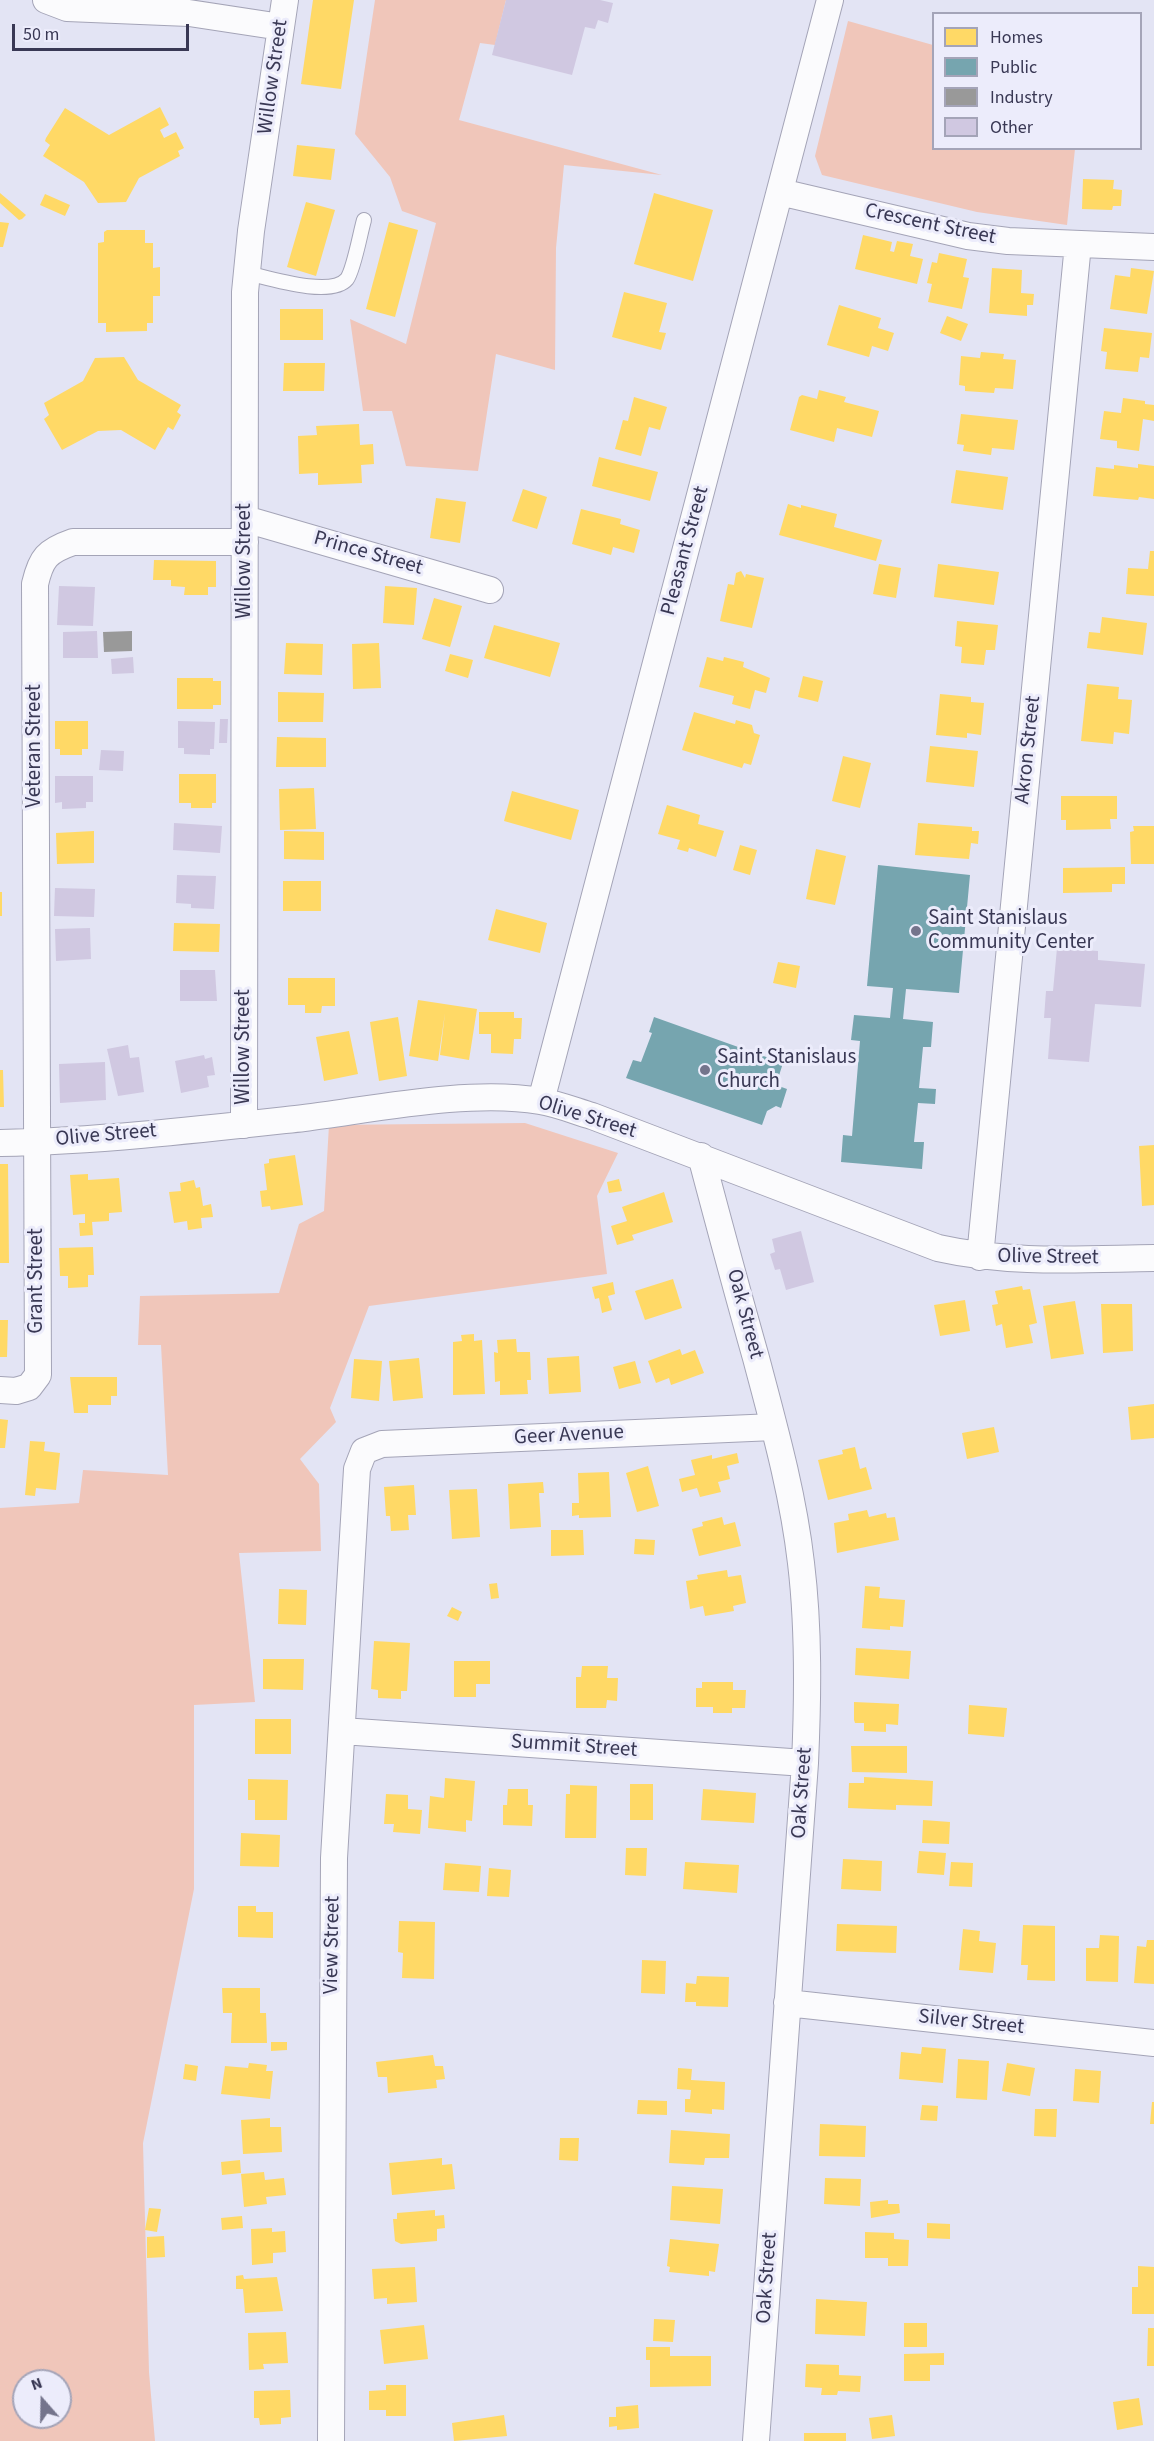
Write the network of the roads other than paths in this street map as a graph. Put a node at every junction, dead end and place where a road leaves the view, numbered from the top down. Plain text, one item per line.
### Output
1 (46, 0) edge
2 (285, 0) edge
3 (830, 0) edge
4 (281, 27) junction
5 (780, 192) junction
6 (364, 220) dead end
7 (1078, 244) junction
8 (1154, 247) edge
9 (247, 273) junction
10 (245, 530) junction
11 (490, 590) dead end
12 (541, 1101) junction
13 (244, 1125) junction
14 (36, 1142) junction
15 (0, 1143) edge
16 (701, 1156) junction
17 (980, 1257) junction
18 (1154, 1258) edge
19 (0, 1390) edge
20 (774, 1427) junction
21 (364, 1451) joint
22 (342, 1731) junction
23 (805, 1763) junction
24 (787, 2003) junction
25 (1154, 2043) edge
26 (331, 2441) edge
27 (756, 2441) edge

1 - 4 street
2 - 4 street, Willow Street
3 - 5 street, Pleasant Street
4 - 9 street, Willow Street
5 - 7 street, Crescent Street
5 - 12 street, Pleasant Street
6 - 9 lane
7 - 8 street, Crescent Street
7 - 17 street, Akron Street
9 - 10 street, Willow Street
10 - 11 street, Prince Street
10 - 13 street, Willow Street
10 - 14 street, Veteran Street
12 - 13 street, Olive Street
12 - 16 street, Olive Street
13 - 14 street, Olive Street
14 - 15 street, Olive Street
14 - 19 street, Grant Street
16 - 17 street, Olive Street
16 - 20 street, Oak Street
17 - 18 street, Olive Street
20 - 21 street, Geer Avenue
20 - 23 street, Oak Street
21 - 22 street, View Street
22 - 23 street, Summit Street
22 - 26 street, View Street
23 - 24 street, Oak Street
24 - 25 street, Silver Street
24 - 27 street, Oak Street

